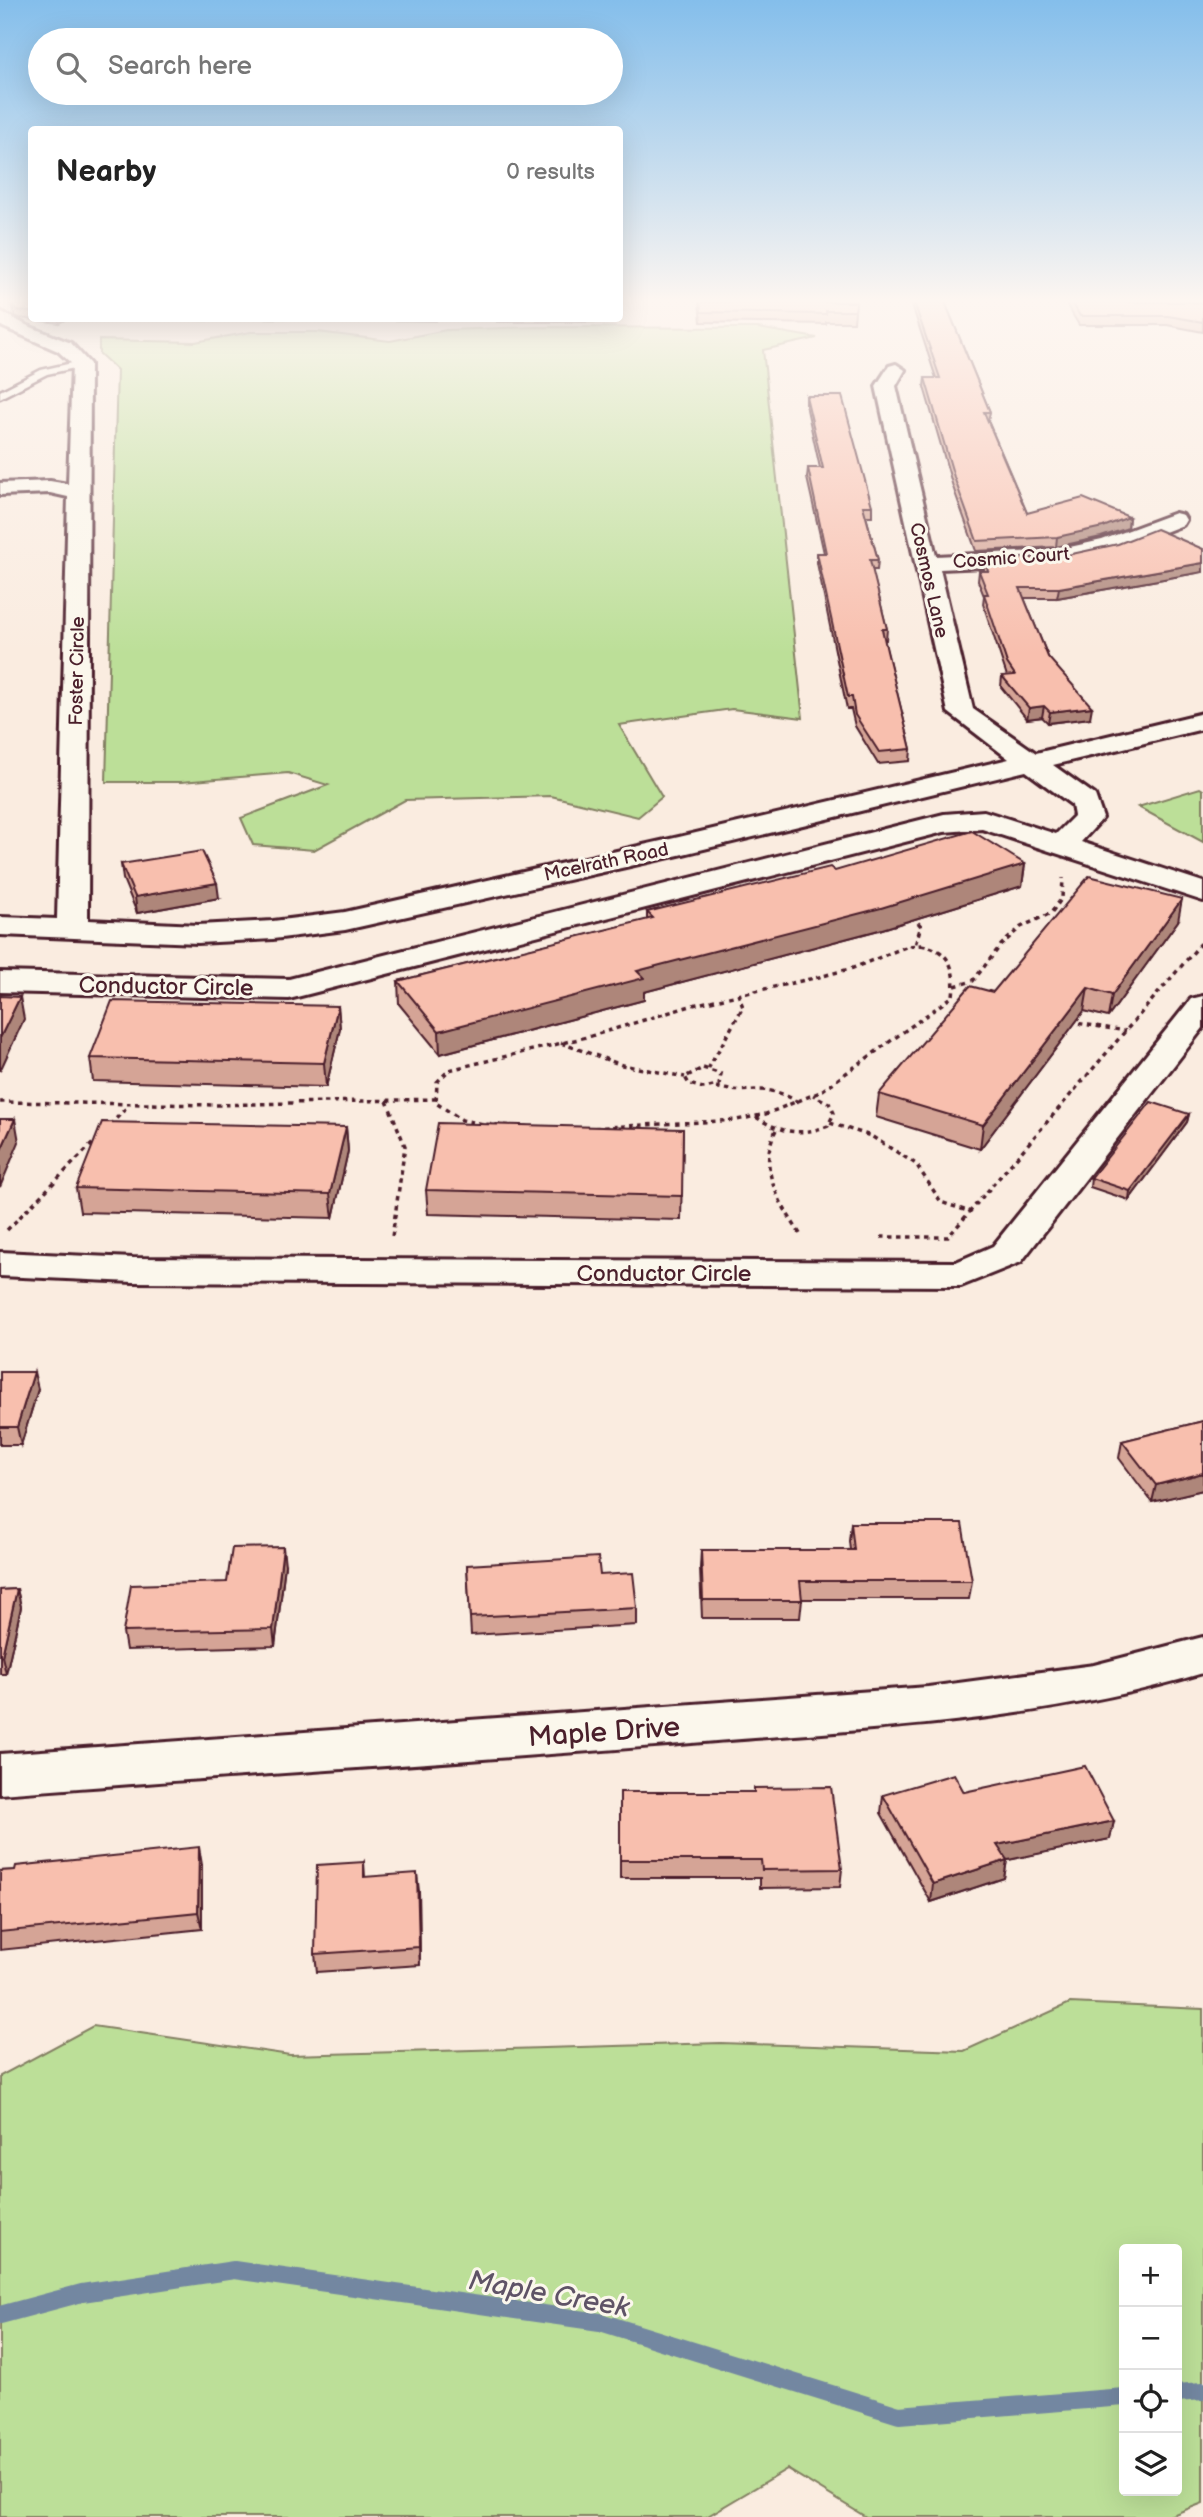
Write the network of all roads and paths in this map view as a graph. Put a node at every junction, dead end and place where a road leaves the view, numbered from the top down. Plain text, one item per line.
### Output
1 (80, 419) edge
2 (894, 419) edge
3 (0, 489) edge
4 (79, 493) junction
5 (1175, 520) dead end
6 (926, 563) junction
7 (1203, 721) edge
8 (1026, 761) junction
9 (1063, 858) junction
10 (1203, 892) edge
11 (905, 912) edge
12 (0, 926) edge
13 (72, 928) junction
14 (1203, 941) edge
15 (915, 945) junction
16 (0, 982) edge
17 (955, 986) junction
18 (738, 994) junction
19 (953, 994) junction
20 (966, 997) edge
21 (1203, 1006) edge
22 (1065, 1021) edge
23 (1126, 1031) junction
24 (560, 1043) junction
25 (708, 1069) junction
26 (685, 1077) junction
27 (715, 1087) junction
28 (813, 1095) junction
29 (436, 1098) junction
30 (387, 1101) junction
31 (0, 1102) edge
32 (798, 1102) junction
33 (129, 1105) junction
34 (755, 1116) junction
35 (830, 1123) junction
36 (776, 1130) junction
37 (970, 1212) junction
38 (380, 1237) dead end
39 (392, 1237) junction
40 (406, 1237) dead end
41 (788, 1237) dead end
42 (802, 1237) junction
43 (815, 1237) dead end
44 (868, 1237) dead end
45 (3, 1247) edge
46 (1203, 1655) edge
47 (0, 1774) edge

1 - 4 street, Foster Circle
2 - 6 street, Cosmos Lane
3 - 4 street
4 - 13 street, Foster Circle
5 - 6 street, Cosmic Court
6 - 8 street, Cosmos Lane
7 - 8 street, Mcelrath Road
8 - 9 street
8 - 13 street, Mcelrath Road
9 - 10 street, Conductor Circle
9 - 16 street, Conductor Circle
9 - 17 path
11 - 15 path
12 - 13 street, Mcelrath Road
14 - 23 path
15 - 17 path
15 - 18 path
17 - 19 path
18 - 24 path
18 - 25 path
19 - 20 path
19 - 28 path
21 - 45 street, Conductor Circle
22 - 23 path
23 - 37 path
24 - 26 path
24 - 29 path
25 - 26 path
25 - 27 path
26 - 27 path
27 - 32 path
28 - 32 path
28 - 35 path
29 - 30 path
29 - 34 path
30 - 33 path
30 - 39 path
31 - 33 path
32 - 34 path
33 - 45 path
34 - 36 path
35 - 36 path
35 - 37 path
36 - 42 path
37 - 44 path
38 - 39 path
39 - 40 path
41 - 42 path
42 - 43 path
46 - 47 street, Maple Drive

